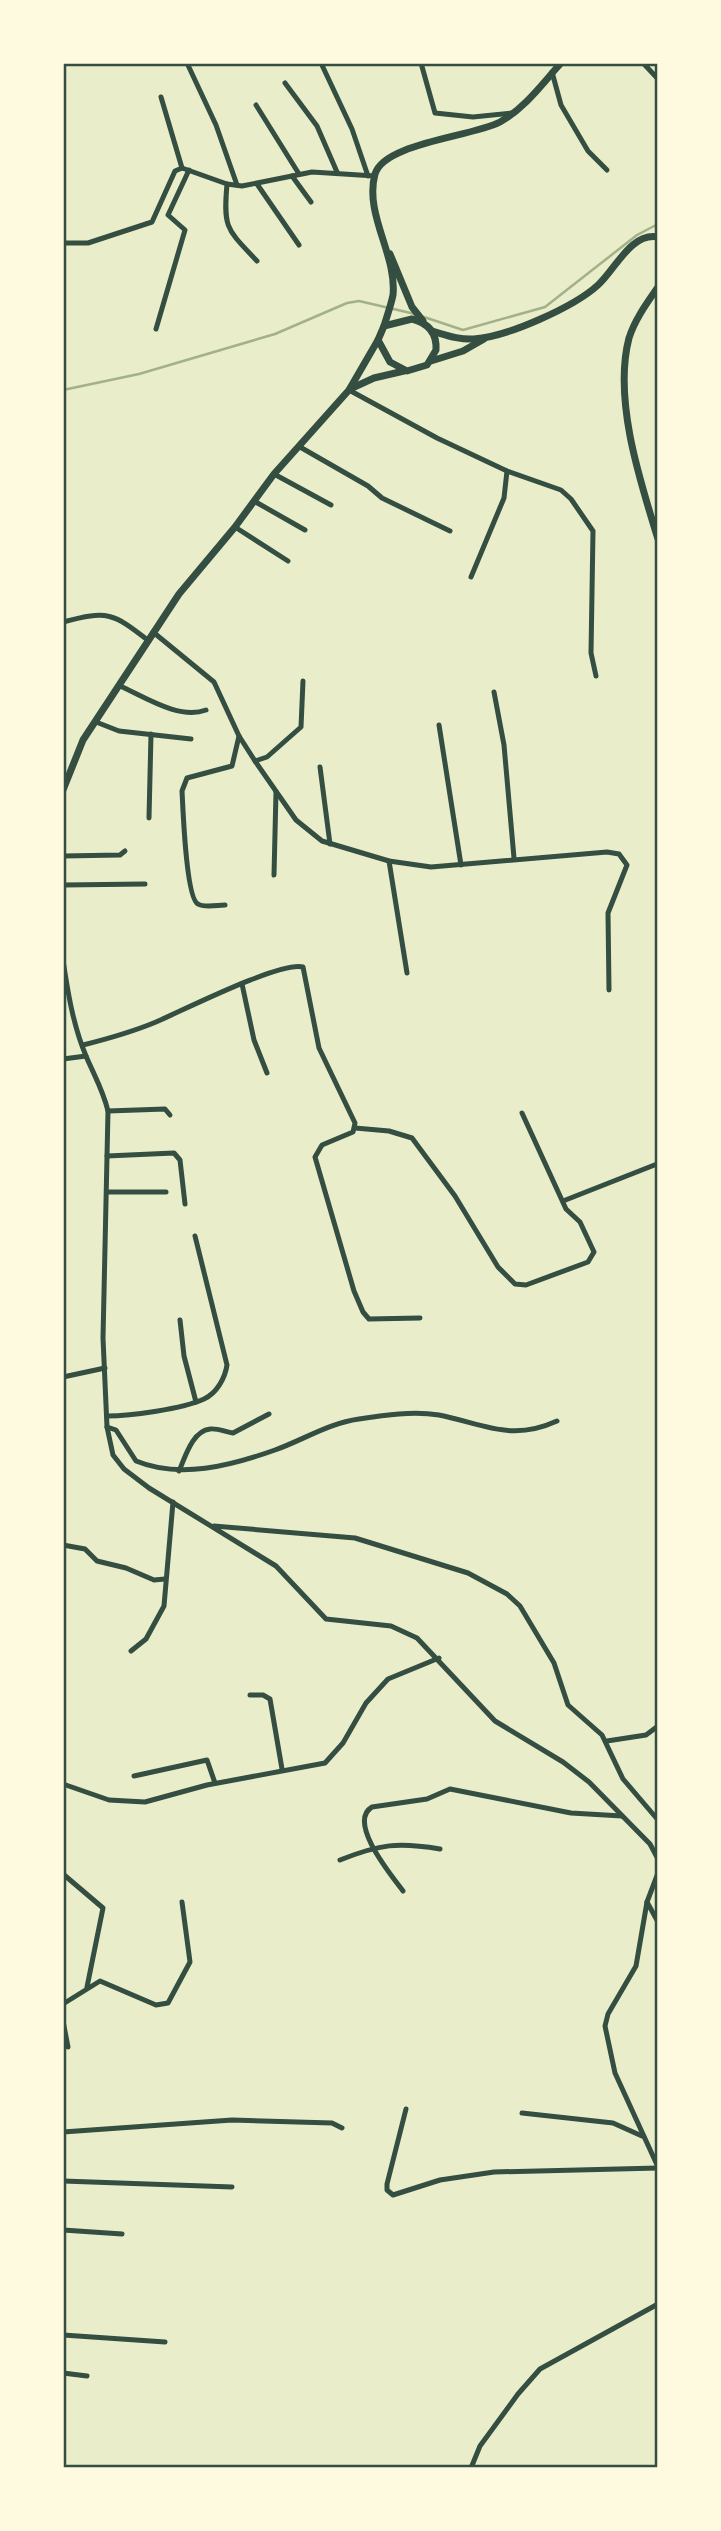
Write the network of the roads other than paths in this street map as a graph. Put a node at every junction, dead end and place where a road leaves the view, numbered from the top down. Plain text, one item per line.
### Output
1 (187, 63) edge
2 (321, 63) edge
3 (421, 63) edge
4 (561, 63) edge
5 (643, 63) edge
6 (552, 72) junction
7 (658, 79) edge
8 (285, 83) dead end
9 (161, 97) dead end
10 (256, 105) dead end
11 (515, 112) junction
12 (186, 169) junction
13 (607, 170) dead end
14 (337, 172) junction
15 (295, 175) junction
16 (372, 176) junction
17 (227, 184) junction
18 (257, 184) junction
19 (237, 185) junction
20 (311, 202) dead end
21 (658, 237) edge
22 (63, 243) edge
23 (385, 244) junction
24 (299, 245) dead end
25 (257, 261) dead end
26 (658, 287) edge
27 (426, 324) junction
28 (384, 326) junction
29 (156, 329) dead end
30 (432, 331) junction
31 (490, 335) junction
32 (378, 340) junction
33 (431, 361) junction
34 (407, 371) junction
35 (349, 390) junction
36 (300, 447) junction
37 (507, 471) junction
38 (274, 474) junction
39 (254, 502) junction
40 (331, 505) dead end
41 (235, 527) junction
42 (305, 530) dead end
43 (450, 531) dead end
44 (658, 539) edge
45 (288, 561) dead end
46 (471, 577) dead end
47 (63, 622) edge
48 (153, 632) junction
49 (149, 640) junction
50 (596, 676) dead end
51 (303, 681) dead end
52 (120, 686) junction
53 (494, 692) dead end
54 (206, 710) dead end
55 (96, 722) junction
56 (439, 725) dead end
57 (151, 734) junction
58 (239, 736) junction
59 (191, 739) dead end
60 (256, 761) junction
61 (320, 767) dead end
62 (275, 789) junction
63 (63, 790) edge
64 (149, 818) dead end
65 (330, 844) junction
66 (125, 851) dead end
67 (63, 856) edge
68 (514, 858) junction
69 (389, 861) junction
70 (461, 864) junction
71 (274, 875) dead end
72 (145, 884) dead end
73 (63, 885) edge
74 (225, 905) dead end
75 (63, 960) edge
76 (407, 973) dead end
77 (242, 984) junction
78 (609, 990) dead end
79 (83, 1045) junction
80 (86, 1056) junction
81 (63, 1059) edge
82 (267, 1073) dead end
83 (108, 1111) junction
84 (522, 1113) dead end
85 (170, 1115) dead end
86 (355, 1128) junction
87 (107, 1156) junction
88 (657, 1164) edge
89 (107, 1192) junction
90 (166, 1192) dead end
91 (563, 1201) junction
92 (185, 1204) dead end
93 (195, 1236) dead end
94 (420, 1318) dead end
95 (180, 1320) dead end
96 (105, 1368) junction
97 (63, 1377) edge
98 (196, 1402) junction
99 (269, 1414) dead end
100 (107, 1416) junction
101 (557, 1421) dead end
102 (107, 1427) junction
103 (179, 1471) junction
104 (173, 1502) junction
105 (210, 1525) junction
106 (63, 1545) edge
107 (165, 1579) junction
108 (131, 1651) dead end
109 (439, 1658) junction
110 (250, 1695) dead end
111 (658, 1726) edge
112 (607, 1741) junction
113 (282, 1769) junction
114 (134, 1776) dead end
115 (215, 1783) junction
116 (63, 1784) edge
117 (622, 1816) junction
118 (658, 1820) edge
119 (374, 1846) junction
120 (440, 1849) dead end
121 (657, 1853) edge
122 (341, 1860) dead end
123 (658, 1873) edge
124 (63, 1874) edge
125 (402, 1891) dead end
126 (182, 1902) dead end
127 (647, 1902) junction
128 (658, 1922) edge
129 (85, 1990) junction
130 (658, 1994) edge
131 (63, 2004) edge
132 (658, 2015) edge
133 (63, 2021) edge
134 (68, 2047) dead end
135 (406, 2109) dead end
136 (522, 2113) dead end
137 (342, 2128) dead end
138 (63, 2132) edge
139 (642, 2136) junction
140 (658, 2168) edge
141 (63, 2181) edge
142 (232, 2187) dead end
143 (63, 2230) edge
144 (122, 2234) dead end
145 (658, 2304) edge
146 (63, 2335) edge
147 (165, 2342) dead end
148 (63, 2373) edge
149 (87, 2376) dead end
150 (471, 2468) edge

1 - 19 street
2 - 16 street
3 - 11 street
4 - 6 main road
5 - 7 street
6 - 11 main road
6 - 13 street
8 - 14 street
9 - 12 street
10 - 15 street
11 - 16 main road
12 - 17 street
12 - 22 street
12 - 29 street
14 - 15 street
14 - 16 street
15 - 18 street
15 - 20 street
16 - 23 main road
17 - 19 street
17 - 25 street
18 - 19 street
18 - 24 street
21 - 31 main road
23 - 27 main road
23 - 28 main road
26 - 44 main road
27 - 28 main road
27 - 30 main road
28 - 32 main road
30 - 31 main road
30 - 33 main road
31 - 33 main road
32 - 34 main road
32 - 35 main road
33 - 34 main road
34 - 35 main road
35 - 36 main road
35 - 37 street
36 - 38 main road
36 - 43 street
37 - 46 street
37 - 50 street
38 - 39 main road
38 - 40 street
39 - 41 main road
39 - 42 street
41 - 45 street
41 - 48 main road
47 - 49 street
48 - 49 main road
48 - 58 street
49 - 52 main road
51 - 60 street
52 - 54 street
52 - 55 main road
53 - 68 street
55 - 57 street
55 - 63 main road
56 - 70 street
57 - 59 street
57 - 64 street
58 - 60 street
58 - 74 street
60 - 62 street
61 - 65 street
62 - 65 street
62 - 71 street
65 - 69 street
66 - 67 street
68 - 70 street
68 - 78 street
69 - 70 street
69 - 76 street
72 - 73 street
75 - 79 street
77 - 79 street
77 - 82 street
77 - 86 street
79 - 80 street
80 - 81 street
80 - 83 street
83 - 85 street
83 - 87 street
84 - 91 street
86 - 91 street
86 - 94 street
87 - 89 street
87 - 92 street
88 - 91 street
89 - 90 street
89 - 96 street
93 - 98 street
95 - 98 street
96 - 97 street
96 - 100 street
98 - 100 street
99 - 103 street
100 - 102 street
101 - 103 street
102 - 103 street
102 - 104 street
104 - 105 street
104 - 107 street
105 - 109 street
105 - 112 street
106 - 107 street
107 - 108 street
109 - 113 street
109 - 117 street
110 - 113 street
111 - 112 street
112 - 118 street
113 - 115 street
114 - 115 street
115 - 116 street
117 - 119 street
117 - 121 street
119 - 120 street
119 - 122 street
119 - 125 street
123 - 127 street
124 - 129 street
126 - 129 street
127 - 128 street
127 - 139 street
129 - 131 street
130 - 132 street
133 - 134 street
135 - 140 street
136 - 139 street
137 - 138 street
139 - 140 street
141 - 142 street
143 - 144 street
145 - 150 street
146 - 147 street
148 - 149 street

